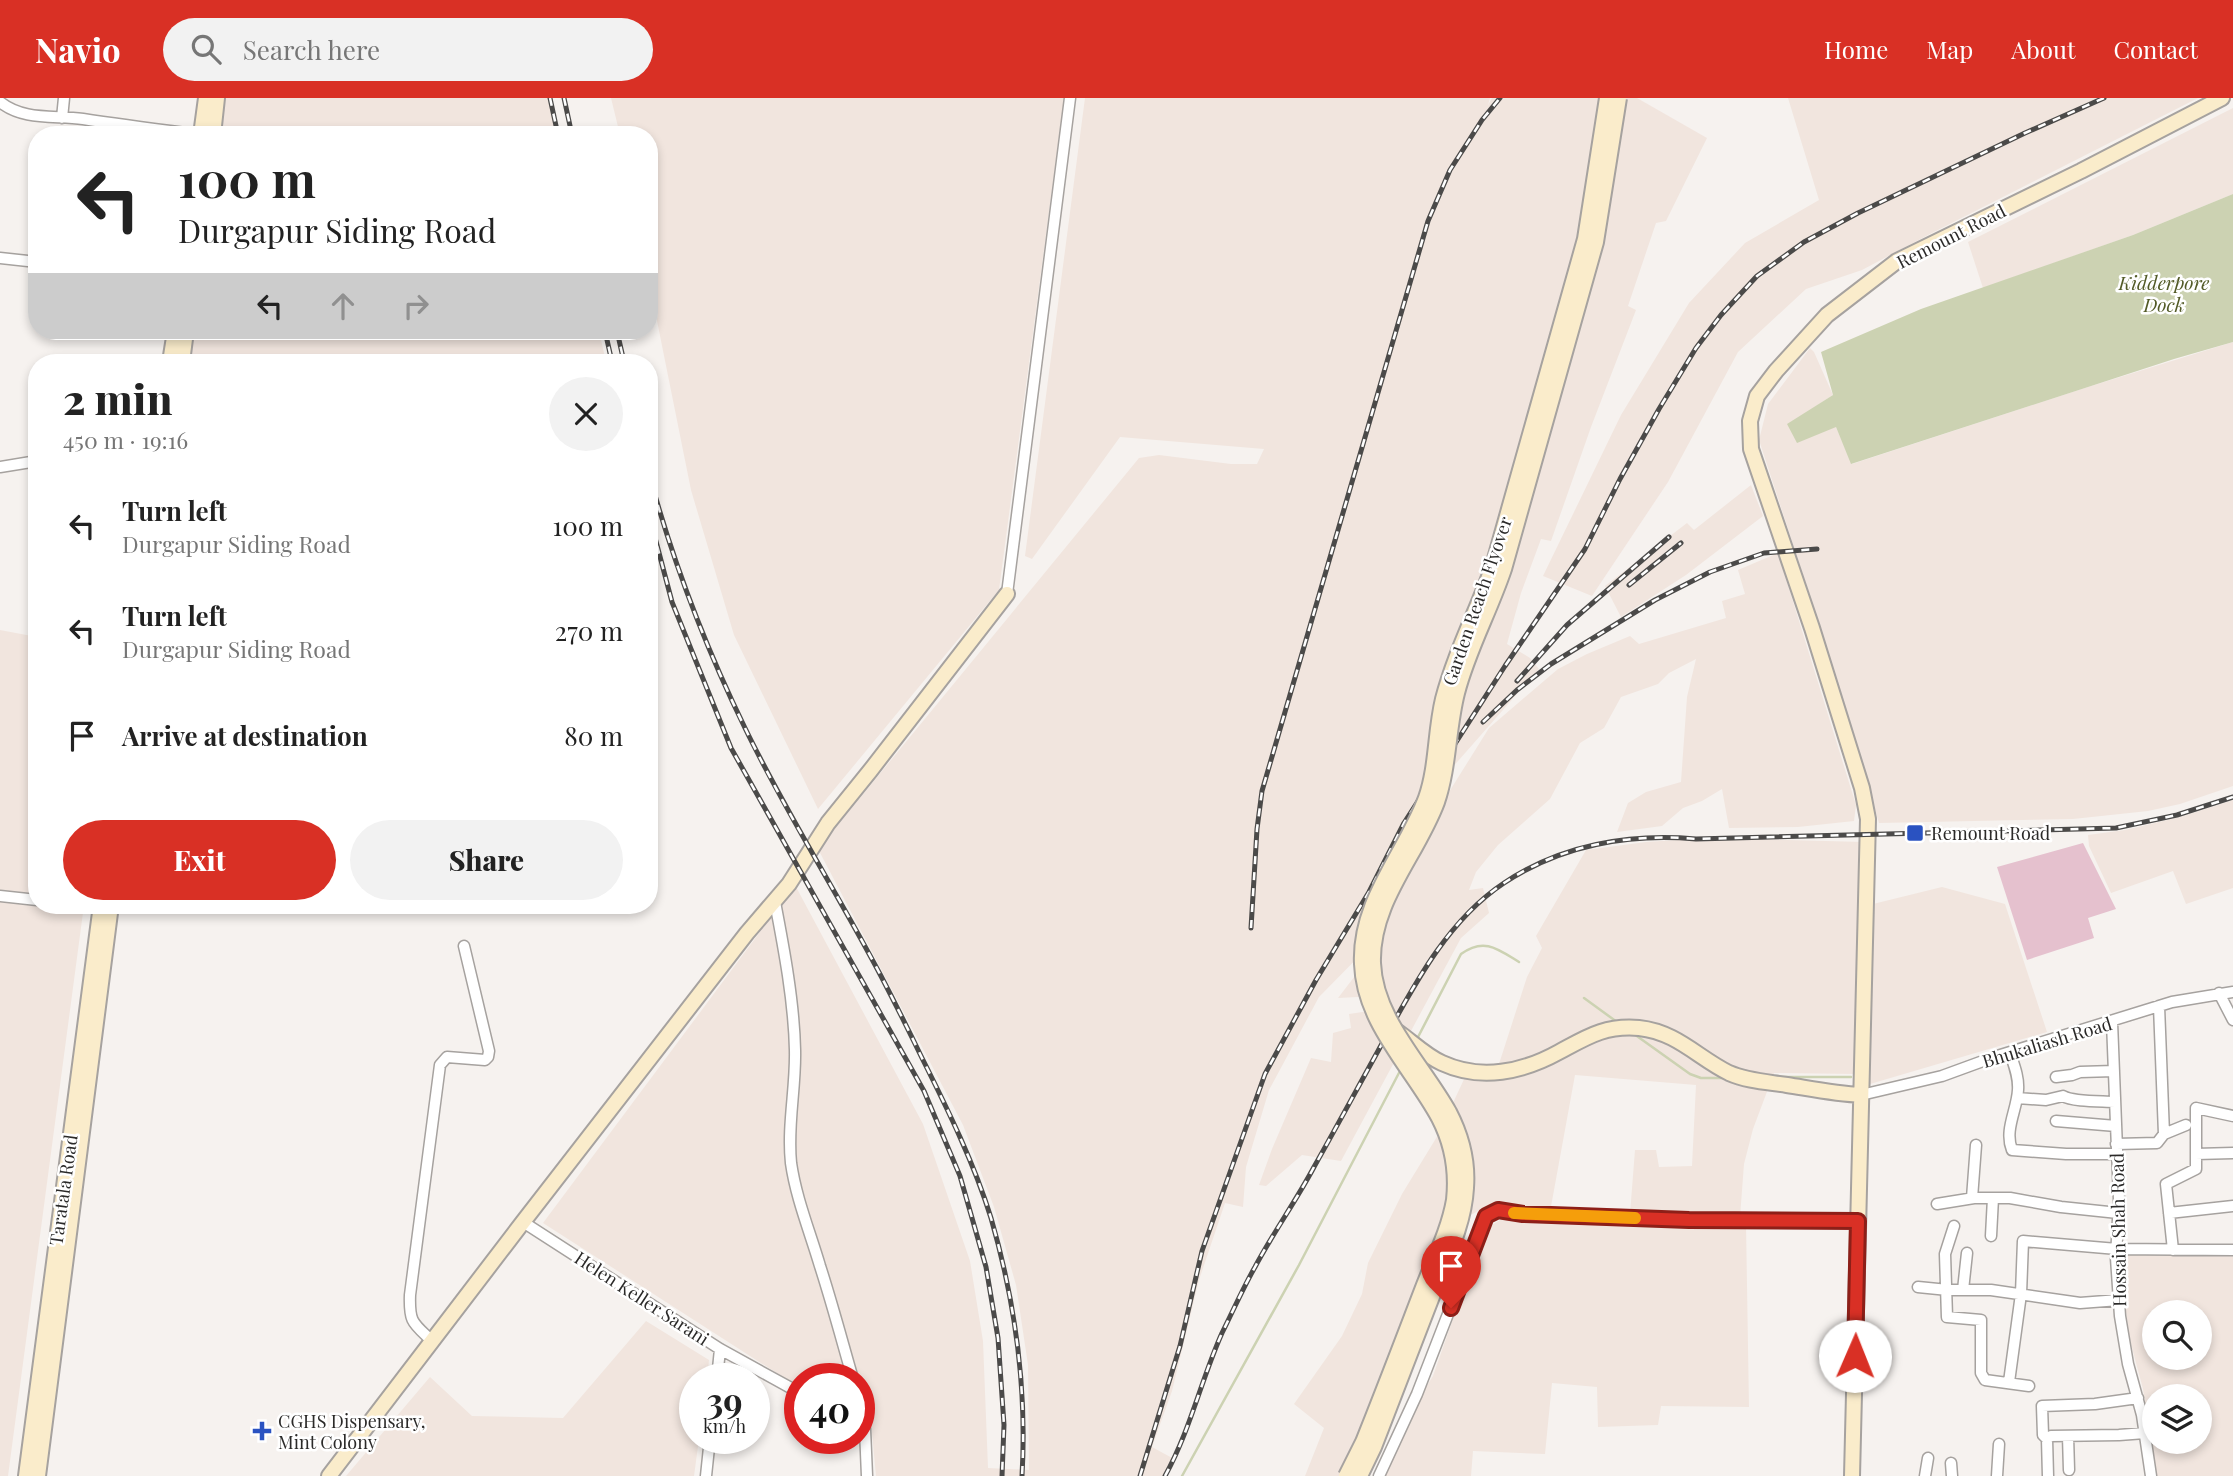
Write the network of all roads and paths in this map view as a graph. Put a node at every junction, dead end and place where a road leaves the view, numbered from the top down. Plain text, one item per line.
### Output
1 (64, 98) edge
2 (206, 98) edge
3 (217, 98) edge
4 (1070, 98) edge
5 (1607, 98) edge
6 (1619, 98) edge
7 (2222, 98) edge
8 (0, 102) edge
9 (62, 118) junction
10 (127, 126) edge
11 (202, 126) edge
12 (214, 126) edge
13 (0, 258) edge
14 (28, 261) edge
15 (28, 462) edge
16 (0, 467) edge
17 (1007, 594) joint
18 (0, 896) edge
19 (28, 899) edge
20 (775, 902) junction
21 (103, 914) edge
22 (103, 914) edge
23 (464, 946) dead end
24 (2233, 992) edge
25 (2219, 993) junction
26 (2159, 1006) junction
27 (2233, 1020) edge
28 (2112, 1022) junction
29 (1398, 1032) junction
30 (2010, 1053) junction
31 (2114, 1071) junction
32 (2056, 1077) dead end
33 (1861, 1095) junction
34 (2017, 1098) junction
35 (2115, 1102) junction
36 (2233, 1116) edge
37 (2056, 1121) dead end
38 (2186, 1125) dead end
39 (2116, 1126) junction
40 (2164, 1134) junction
41 (1976, 1145) dead end
42 (2117, 1149) junction
43 (2233, 1153) edge
44 (2196, 1154) junction
45 (1972, 1198) junction
46 (1993, 1198) junction
47 (1937, 1204) dead end
48 (2233, 1206) edge
49 (2118, 1213) junction
50 (2169, 1213) junction
51 (1858, 1221) junction
52 (523, 1222) junction
53 (1954, 1226) dead end
54 (1991, 1236) dead end
55 (2116, 1249) junction
56 (2173, 1250) junction
57 (2233, 1250) edge
58 (1967, 1253) dead end
59 (1918, 1287) dead end
60 (1945, 1290) junction
61 (1963, 1290) junction
62 (2021, 1294) junction
63 (2119, 1300) junction
64 (432, 1341) junction
65 (720, 1349) junction
66 (719, 1363) edge
67 (848, 1363) edge
68 (2009, 1382) junction
69 (784, 1384) edge
70 (2029, 1386) dead end
71 (2138, 1398) junction
72 (2142, 1418) edge
73 (2142, 1433) edge
74 (2068, 1436) junction
75 (2047, 1439) junction
76 (1998, 1444) dead end
77 (708, 1454) edge
78 (865, 1454) edge
79 (2148, 1454) edge
80 (1928, 1458) dead end
81 (1951, 1463) dead end
82 (2069, 1470) dead end
83 (26, 1476) edge
84 (38, 1476) edge
85 (329, 1476) edge
86 (706, 1476) edge
87 (867, 1476) edge
88 (1346, 1476) edge
89 (1360, 1476) edge
90 (1379, 1476) edge
91 (1852, 1476) edge
92 (1925, 1476) edge
93 (1952, 1476) edge
94 (1997, 1476) edge
95 (2048, 1476) edge
96 (2151, 1476) edge

1 - 9 street
2 - 11 main road
3 - 12 main road
4 - 17 street
5 - 88 main road, Garden Reach Flyover, bridge
6 - 29 main road, Garden Reach Flyover, bridge
7 - 33 main road, Remount Road
8 - 9 street
9 - 10 street
13 - 14 street
15 - 16 street
17 - 20 main road
18 - 19 street
20 - 52 main road
20 - 67 street
21 - 83 main road, Taratala Road
22 - 84 main road
23 - 64 street
24 - 25 street, Bhukaliash Road
25 - 26 street, Bhukaliash Road
25 - 27 street
26 - 28 street, Bhukaliash Road
26 - 40 street
28 - 30 street, Bhukaliash Road
28 - 31 street, Hossain Shah Road
29 - 33 main road
29 - 89 main road, Garden Reach Flyover, bridge
30 - 33 street, Bhukaliash Road
30 - 34 street
31 - 32 street
31 - 35 street, Hossain Shah Road
33 - 51 main road, Remount Road
34 - 35 street
34 - 42 street
35 - 39 street, Hossain Shah Road
36 - 44 street
37 - 39 street
38 - 40 street
39 - 42 street, Hossain Shah Road
40 - 42 street
41 - 45 street
42 - 49 street, Hossain Shah Road
43 - 44 street
44 - 50 street
45 - 46 street
45 - 47 street
46 - 49 street
46 - 54 street
48 - 50 street
49 - 55 street, Hossain Shah Road
50 - 56 street
51 - 90 street
51 - 91 main road, Remount Road
52 - 64 main road
52 - 65 street, Helen Keller Sarani
53 - 60 street
55 - 56 street
55 - 62 street
55 - 63 street, Hossain Shah Road
56 - 57 street
58 - 61 street
59 - 60 street
60 - 61 street
60 - 68 street
61 - 62 street
62 - 63 street
62 - 68 street
63 - 71 street, Hossain Shah Road
64 - 85 main road
65 - 66 street
65 - 69 street, Helen Keller Sarani
68 - 70 street
71 - 72 street, Hossain Shah Road
71 - 75 street
73 - 74 street
74 - 75 street
74 - 82 street
75 - 95 street
76 - 94 street
77 - 86 street
78 - 87 street
79 - 96 street, Hossain Shah Road
80 - 92 street
81 - 93 street

